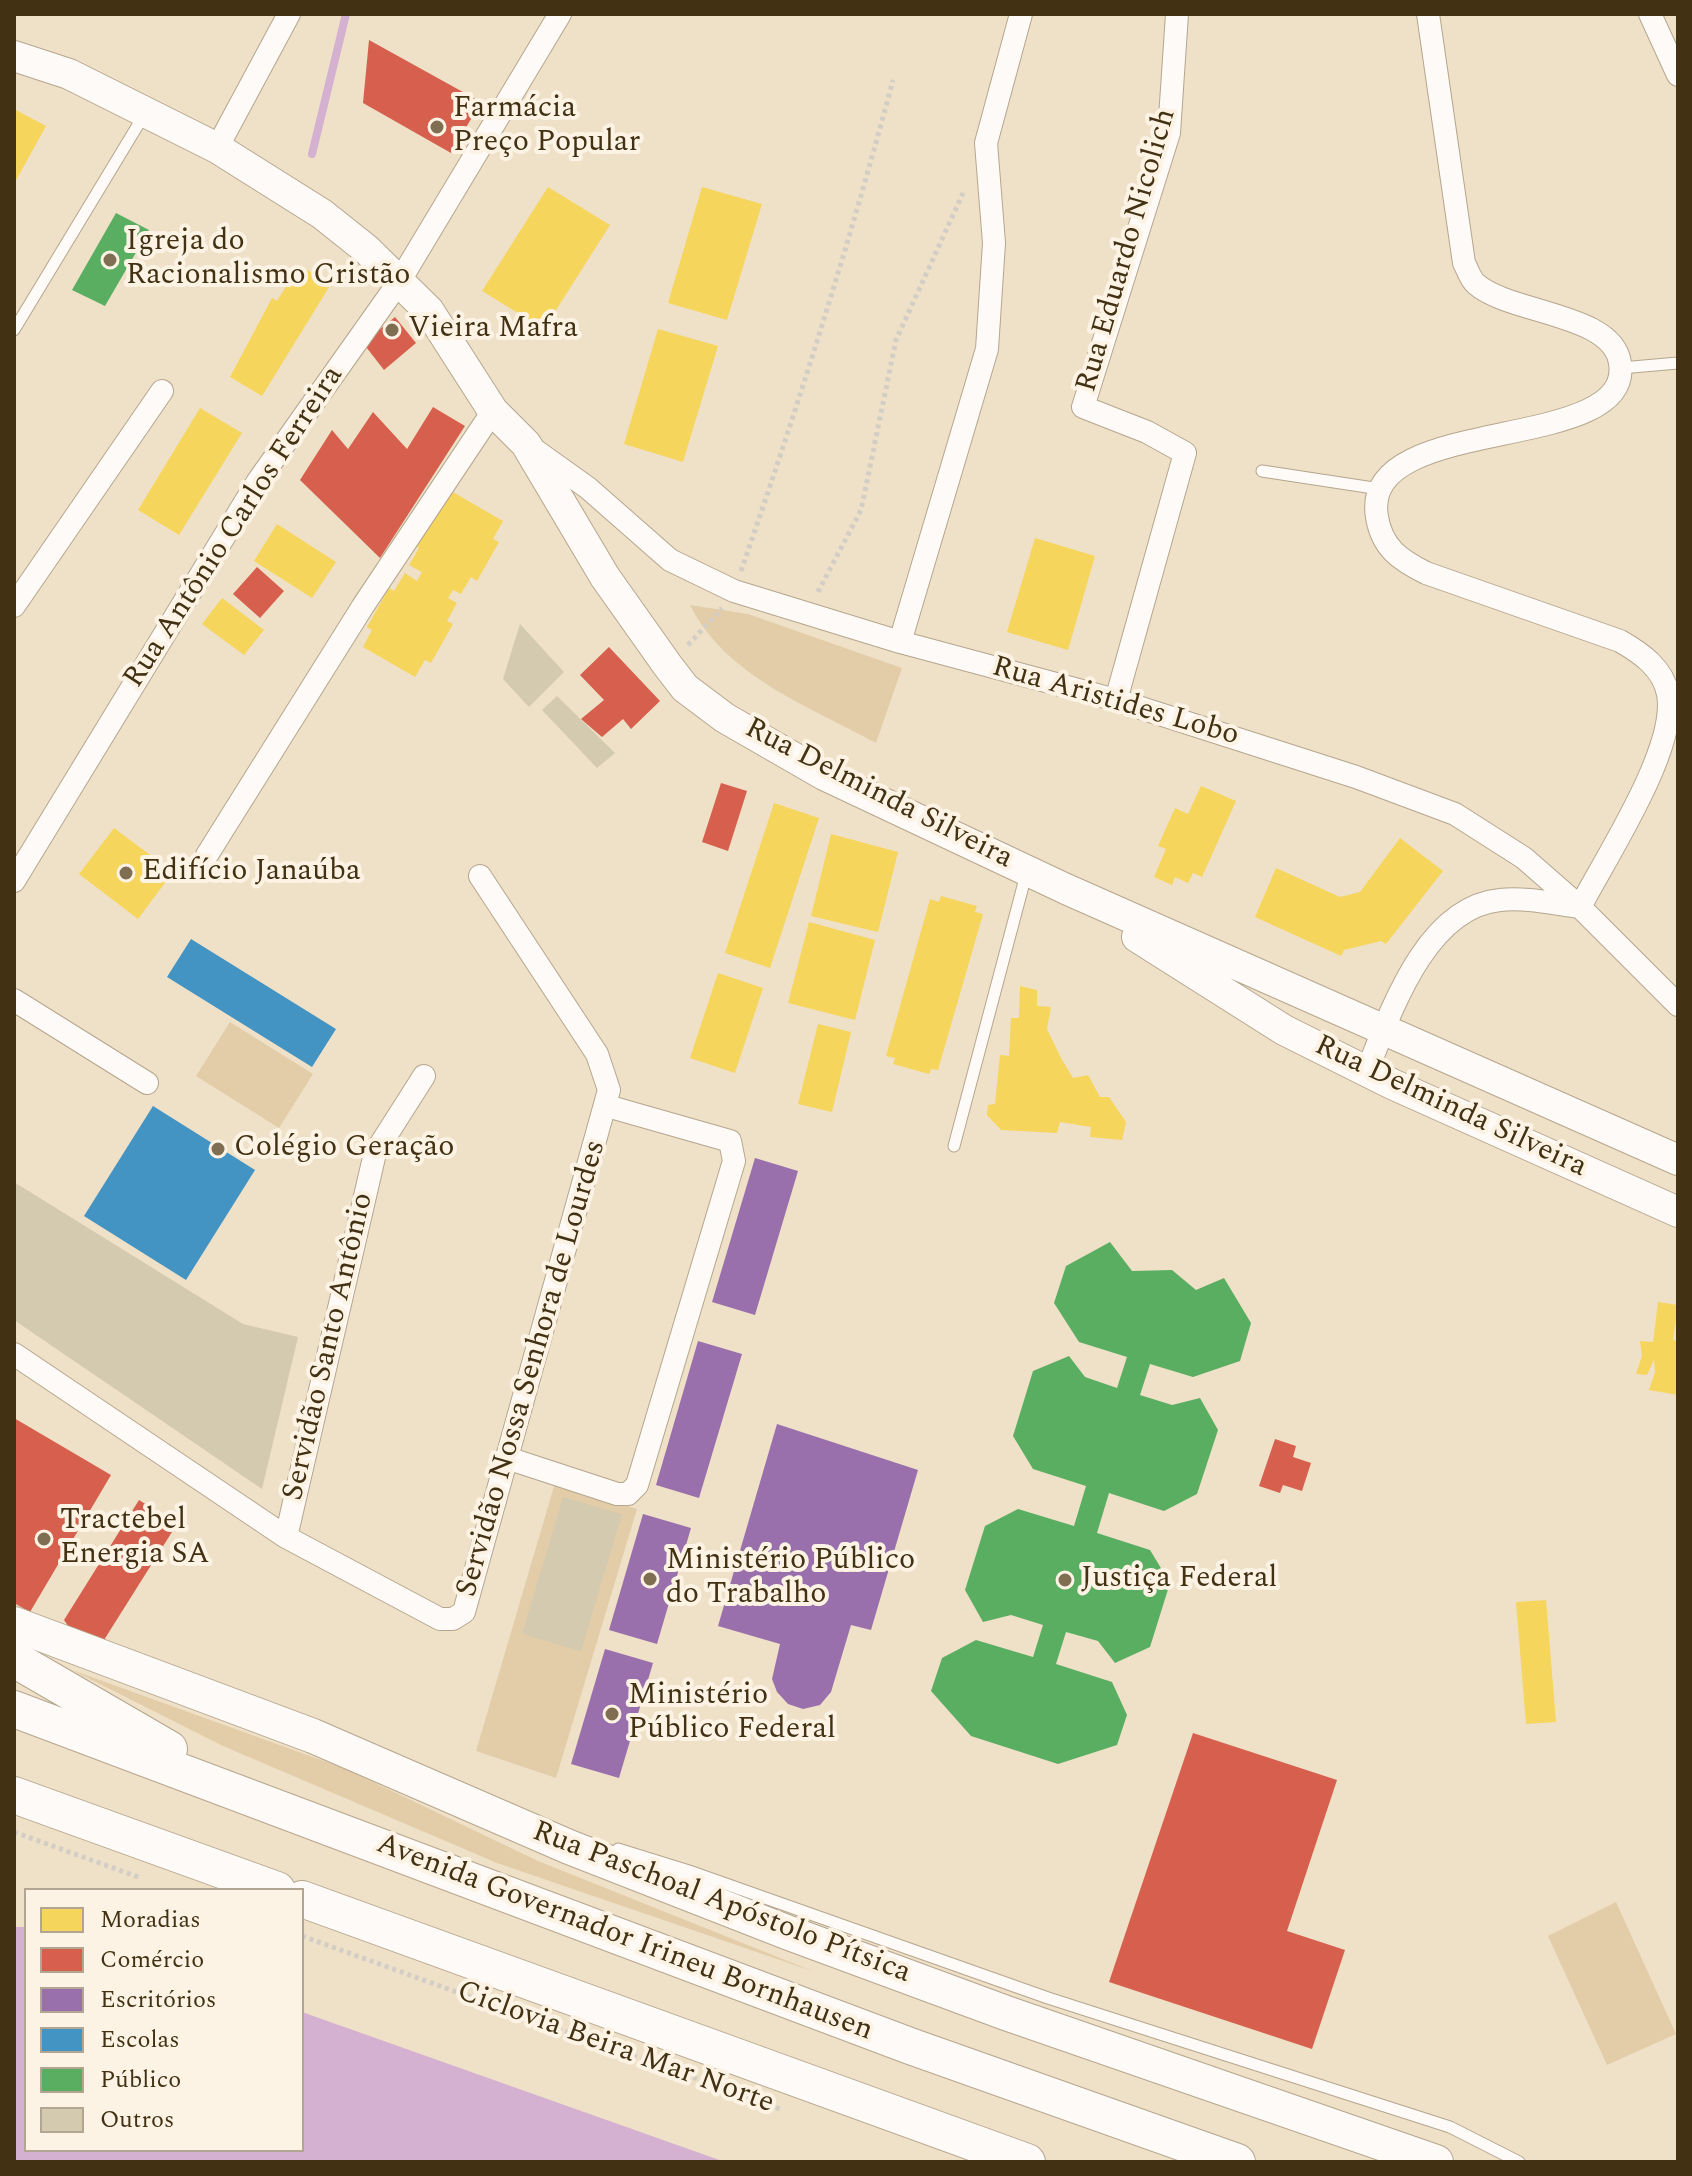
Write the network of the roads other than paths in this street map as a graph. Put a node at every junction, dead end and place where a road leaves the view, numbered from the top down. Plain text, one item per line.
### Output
1 (289, 14) edge
2 (560, 14) edge
3 (1021, 14) edge
4 (1177, 14) edge
5 (1428, 14) edge
6 (1650, 14) edge
7 (14, 56) edge
8 (1678, 75) edge
9 (147, 110) junction
10 (217, 148) junction
11 (399, 282) junction
12 (14, 330) edge
13 (1678, 363) edge
14 (1621, 368) junction
15 (162, 391) dead end
16 (493, 411) junction
17 (526, 444) junction
18 (1262, 471) dead end
19 (1380, 489) junction
20 (14, 606) edge
21 (900, 642) junction
22 (1116, 700) junction
23 (207, 855) dead end
24 (1028, 871) junction
25 (480, 876) dead end
26 (14, 881) edge
27 (1066, 889) junction
28 (1580, 907) junction
29 (14, 1000) edge
30 (1678, 1005) edge
31 (1384, 1029) junction
32 (1367, 1071) junction
33 (424, 1076) dead end
34 (147, 1083) dead end
35 (607, 1106) junction
36 (954, 1146) dead end
37 (1678, 1160) edge
38 (1678, 1212) edge
39 (14, 1354) edge
40 (507, 1458) junction
41 (286, 1537) junction
42 (14, 1624) edge
43 (14, 1659) edge
44 (14, 1709) edge
45 (14, 1795) edge
46 (260, 1802) junction
47 (569, 1847) junction
48 (271, 1888) edge
49 (304, 1900) edge
50 (1027, 2162) edge
51 (1237, 2162) edge
52 (1436, 2162) edge
53 (1519, 2162) edge

1 - 10 street
2 - 11 street, Rua Antônio Carlos Ferreira
3 - 21 street
4 - 22 street, Rua Eduardo Nicolich
5 - 14 street
6 - 8 street
7 - 9 main road, Rua Delminda Silveira
9 - 10 main road, Rua Delminda Silveira
9 - 12 lane
10 - 11 main road, Rua Delminda Silveira
11 - 16 main road, Rua Delminda Silveira
11 - 26 street, Rua Antônio Carlos Ferreira
13 - 14 lane
14 - 19 street
15 - 20 street
16 - 17 main road, Rua Delminda Silveira
16 - 23 street
17 - 21 street, Rua Aristides Lobo
17 - 24 main road, Rua Delminda Silveira
18 - 19 lane
19 - 28 street
21 - 22 street, Rua Aristides Lobo
22 - 28 street, Rua Aristides Lobo
24 - 27 main road, Rua Delminda Silveira
24 - 36 lane
25 - 35 street, Servidão Nossa Senhora de Lourdes
27 - 31 main road, Rua Delminda Silveira
27 - 32 main road, Rua Delminda Silveira
28 - 30 street, Rua Aristides Lobo
28 - 31 street
29 - 34 street
31 - 32 street
31 - 37 main road, Rua Delminda Silveira
32 - 38 main road, Rua Delminda Silveira
33 - 41 street, Servidão Santo Antônio
35 - 40 street, Servidão Nossa Senhora de Lourdes
35 - 40 street
39 - 41 street, Servidão Nossa Senhora de Lourdes
40 - 41 street, Servidão Nossa Senhora de Lourdes
42 - 47 main road, Rua Paschoal Apóstolo Pítsica
43 - 46 highway
44 - 46 highway, Avenida Governador Irineu Bornhausen
45 - 48 highway
46 - 51 highway, Avenida Governador Irineu Bornhausen
47 - 52 main road, Rua Paschoal Apóstolo Pítsica
47 - 53 lane
49 - 50 highway

